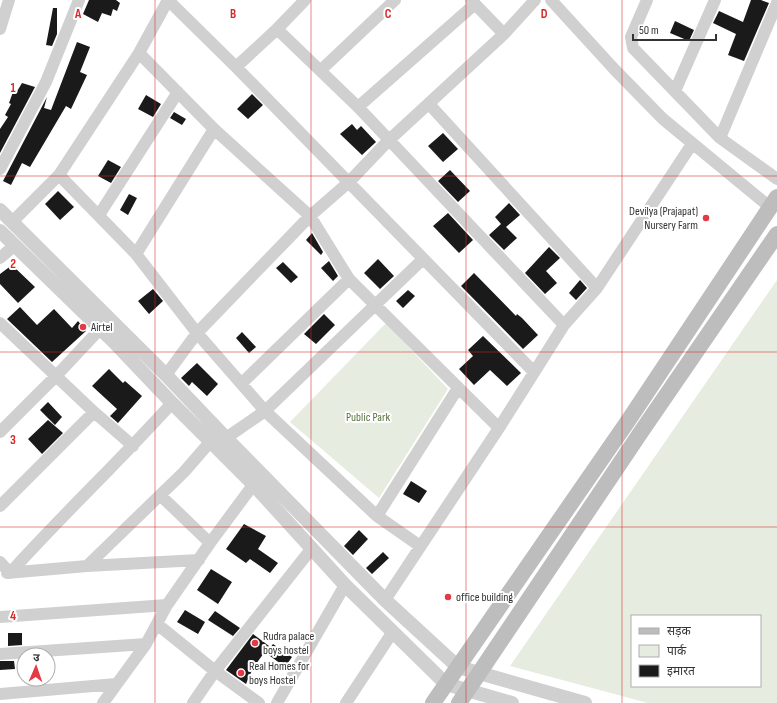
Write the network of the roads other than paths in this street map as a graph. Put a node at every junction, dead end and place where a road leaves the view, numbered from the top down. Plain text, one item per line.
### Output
1 (9, 0) edge
2 (78, 0) edge
3 (168, 0) edge
4 (305, 0) edge
5 (395, 0) edge
6 (535, 0) edge
7 (551, 0) edge
8 (647, 0) edge
9 (715, 0) edge
10 (473, 2) edge
11 (777, 3) edge
12 (0, 29) edge
13 (277, 29) junction
14 (504, 34) junction
15 (140, 53) junction
16 (236, 66) junction
17 (321, 70) junction
18 (675, 91) junction
19 (178, 92) junction
20 (429, 104) junction
21 (358, 107) junction
22 (214, 129) junction
23 (720, 138) junction
24 (388, 141) junction
25 (692, 144) junction
26 (0, 169) edge
27 (59, 175) junction
28 (777, 179) edge
29 (349, 182) junction
30 (774, 202) edge
31 (0, 210) edge
32 (99, 215) junction
33 (310, 216) junction
34 (12, 222) junction
35 (0, 232) edge
36 (777, 234) edge
37 (14, 246) junction
38 (136, 254) junction
39 (0, 258) edge
40 (423, 259) junction
41 (349, 279) junction
42 (596, 288) junction
43 (376, 305) junction
44 (564, 325) junction
45 (100, 329) junction
46 (2, 330) edge
47 (197, 333) junction
48 (534, 372) junction
49 (57, 375) junction
50 (166, 375) junction
51 (242, 383) junction
52 (458, 388) junction
53 (172, 404) junction
54 (265, 411) junction
55 (94, 412) junction
56 (499, 428) junction
57 (0, 432) edge
58 (226, 438) junction
59 (210, 442) junction
60 (133, 446) junction
61 (257, 479) junction
62 (160, 495) junction
63 (0, 506) edge
64 (377, 516) junction
65 (210, 543) junction
66 (420, 546) junction
67 (312, 548) junction
68 (199, 560) junction
69 (0, 562) edge
70 (87, 566) junction
71 (5, 573) edge
72 (345, 585) junction
73 (385, 600) junction
74 (167, 605) junction
75 (0, 617) edge
76 (157, 624) junction
77 (392, 633) junction
78 (146, 644) junction
79 (0, 654) edge
80 (458, 667) junction
81 (215, 671) junction
82 (478, 673) junction
83 (116, 684) junction
84 (446, 684) junction
85 (0, 694) edge
86 (464, 697) edge
87 (103, 703) edge
88 (193, 703) edge
89 (259, 703) edge
90 (277, 703) edge
91 (346, 703) edge
92 (433, 703) edge
93 (512, 703) edge
94 (585, 703) edge

1 - 12 street
2 - 26 street
3 - 15 street
3 - 16 street
4 - 13 street
5 - 17 street
6 - 14 street
7 - 25 street
8 - 18 street
9 - 18 street
10 - 14 street
10 - 21 street
11 - 23 street
13 - 16 street
13 - 17 street
14 - 20 street
15 - 19 street
15 - 27 street
16 - 29 street
17 - 21 street
18 - 23 street
19 - 22 street
19 - 32 street
20 - 24 street
20 - 42 street
21 - 24 street
22 - 33 street
22 - 38 street
23 - 28 street
24 - 29 street
24 - 44 street
25 - 30 street
25 - 42 street
27 - 32 street
27 - 34 street
29 - 33 street
29 - 40 street
30 - 80 main road
31 - 34 street
32 - 38 street
33 - 41 street
33 - 47 street
34 - 50 street
35 - 37 street
36 - 82 main road
37 - 39 street
37 - 45 street
38 - 47 street
40 - 43 street
40 - 48 street
41 - 43 street
41 - 51 street
42 - 44 street
43 - 52 street
43 - 54 street
44 - 48 street
45 - 49 street
45 - 53 street
46 - 49 street
47 - 50 street
47 - 51 street
48 - 56 street
49 - 55 street
49 - 57 street
50 - 58 street
51 - 54 street
52 - 56 street
52 - 64 street
53 - 59 street
53 - 60 street
54 - 58 street
54 - 64 street
55 - 60 street
55 - 63 street
56 - 66 street
58 - 61 street
59 - 61 street
59 - 62 street
60 - 71 street
61 - 65 street
61 - 67 street
61 - 73 street
62 - 65 street
62 - 70 street
64 - 66 street
65 - 68 street
66 - 73 street
67 - 72 street
67 - 81 street
68 - 70 street
68 - 74 street
69 - 71 street
70 - 71 street
72 - 77 street
72 - 90 street
73 - 80 street
74 - 75 street
74 - 76 street
76 - 78 street
76 - 81 street
77 - 84 street
77 - 91 street
78 - 79 street
78 - 83 street
80 - 82 street
80 - 84 main road
81 - 88 street
81 - 89 street
82 - 86 main road
82 - 94 street
83 - 85 street
83 - 87 street
84 - 86 street
84 - 92 main road
86 - 93 street

